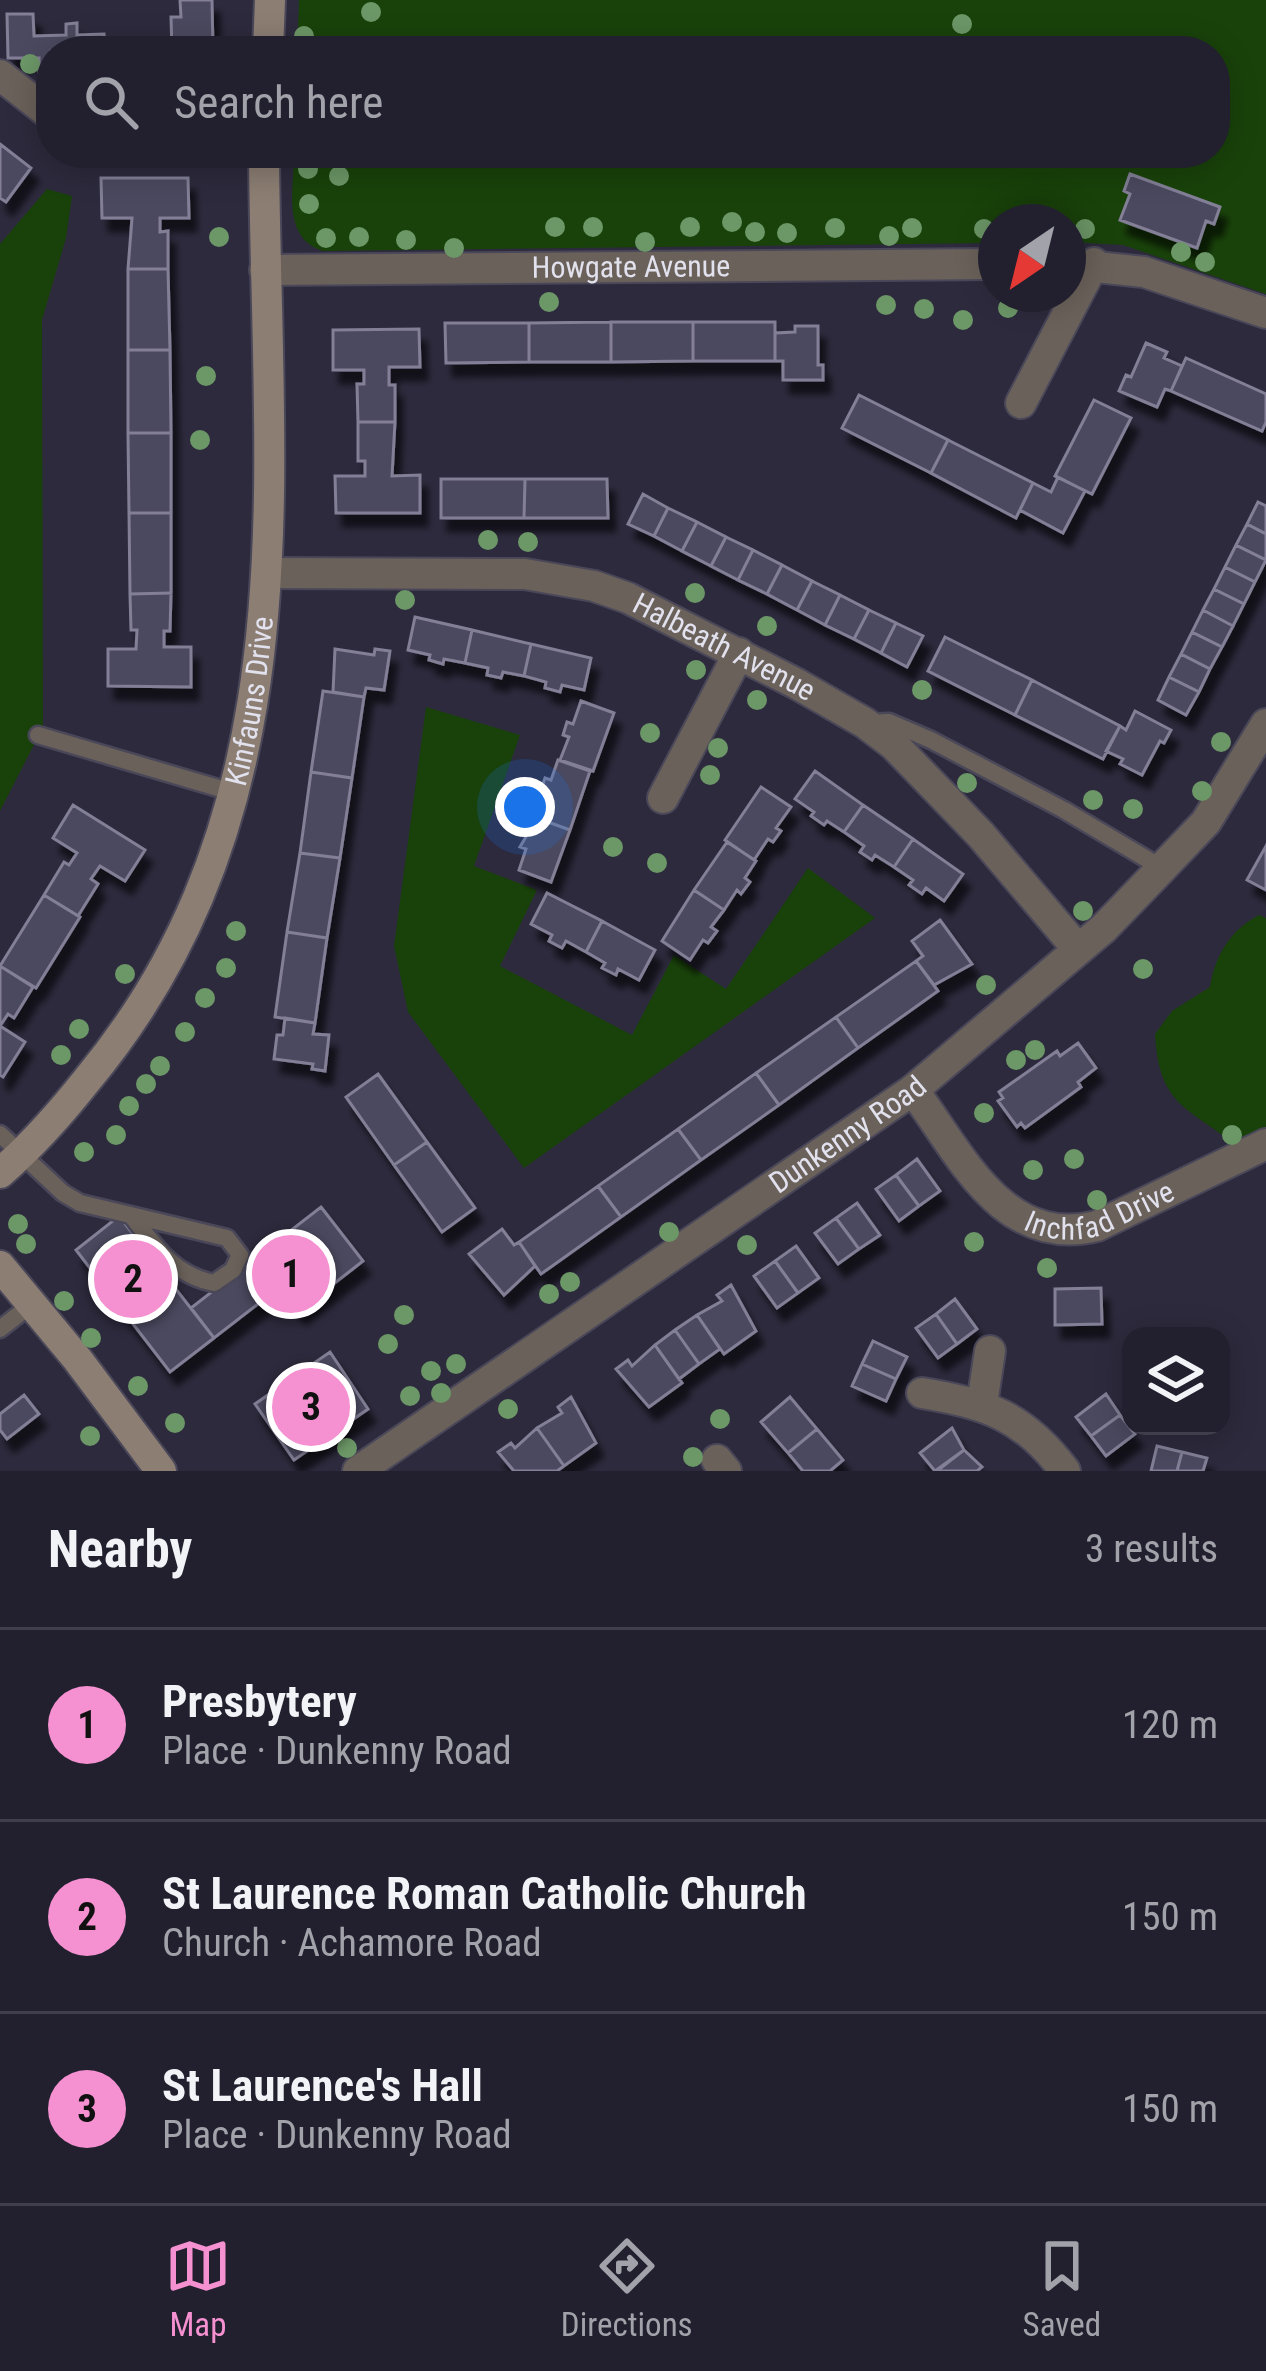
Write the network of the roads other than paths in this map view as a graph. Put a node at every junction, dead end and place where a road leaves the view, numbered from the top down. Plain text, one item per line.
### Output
1 (269, 0) edge
2 (268, 36) edge
3 (0, 76) edge
4 (36, 104) edge
5 (264, 168) edge
6 (978, 264) edge
7 (1086, 265) edge
8 (265, 271) junction
9 (1060, 312) edge
10 (1266, 313) edge
11 (1021, 404) dead end
12 (268, 573) junction
13 (739, 653) junction
14 (865, 722) junction
15 (1266, 724) edge
16 (38, 735) dead end
17 (235, 793) junction
18 (663, 798) dead end
19 (1162, 868) junction
20 (1077, 949) junction
21 (913, 1090) junction
22 (1266, 1144) edge
23 (7, 1154) edge
24 (131, 1215) junction
25 (0, 1266) edge
26 (32, 1304) junction
27 (0, 1329) edge
28 (990, 1351) dead end
29 (922, 1393) dead end
30 (982, 1404) junction
31 (161, 1471) edge
32 (358, 1471) edge
33 (1065, 1471) edge

1 - 2 street
3 - 4 street
5 - 8 street, Kinfauns Drive
6 - 8 street, Howgate Avenue
7 - 10 street
8 - 12 street, Kinfauns Drive
9 - 11 street
12 - 13 street, Halbeath Avenue
12 - 17 street, Kinfauns Drive
13 - 14 street, Halbeath Avenue
13 - 18 street
14 - 19 lane
14 - 20 street, Halbeath Avenue
15 - 19 street, Dunkenny Road
16 - 17 lane
17 - 23 street, Kinfauns Drive
19 - 20 street, Dunkenny Road
20 - 21 street, Dunkenny Road
21 - 22 street, Inchfad Drive
21 - 32 street, Dunkenny Road
23 - 24 lane
24 - 24 lane
25 - 26 street
26 - 27 lane
26 - 31 street
28 - 30 street
29 - 30 street
30 - 33 street

